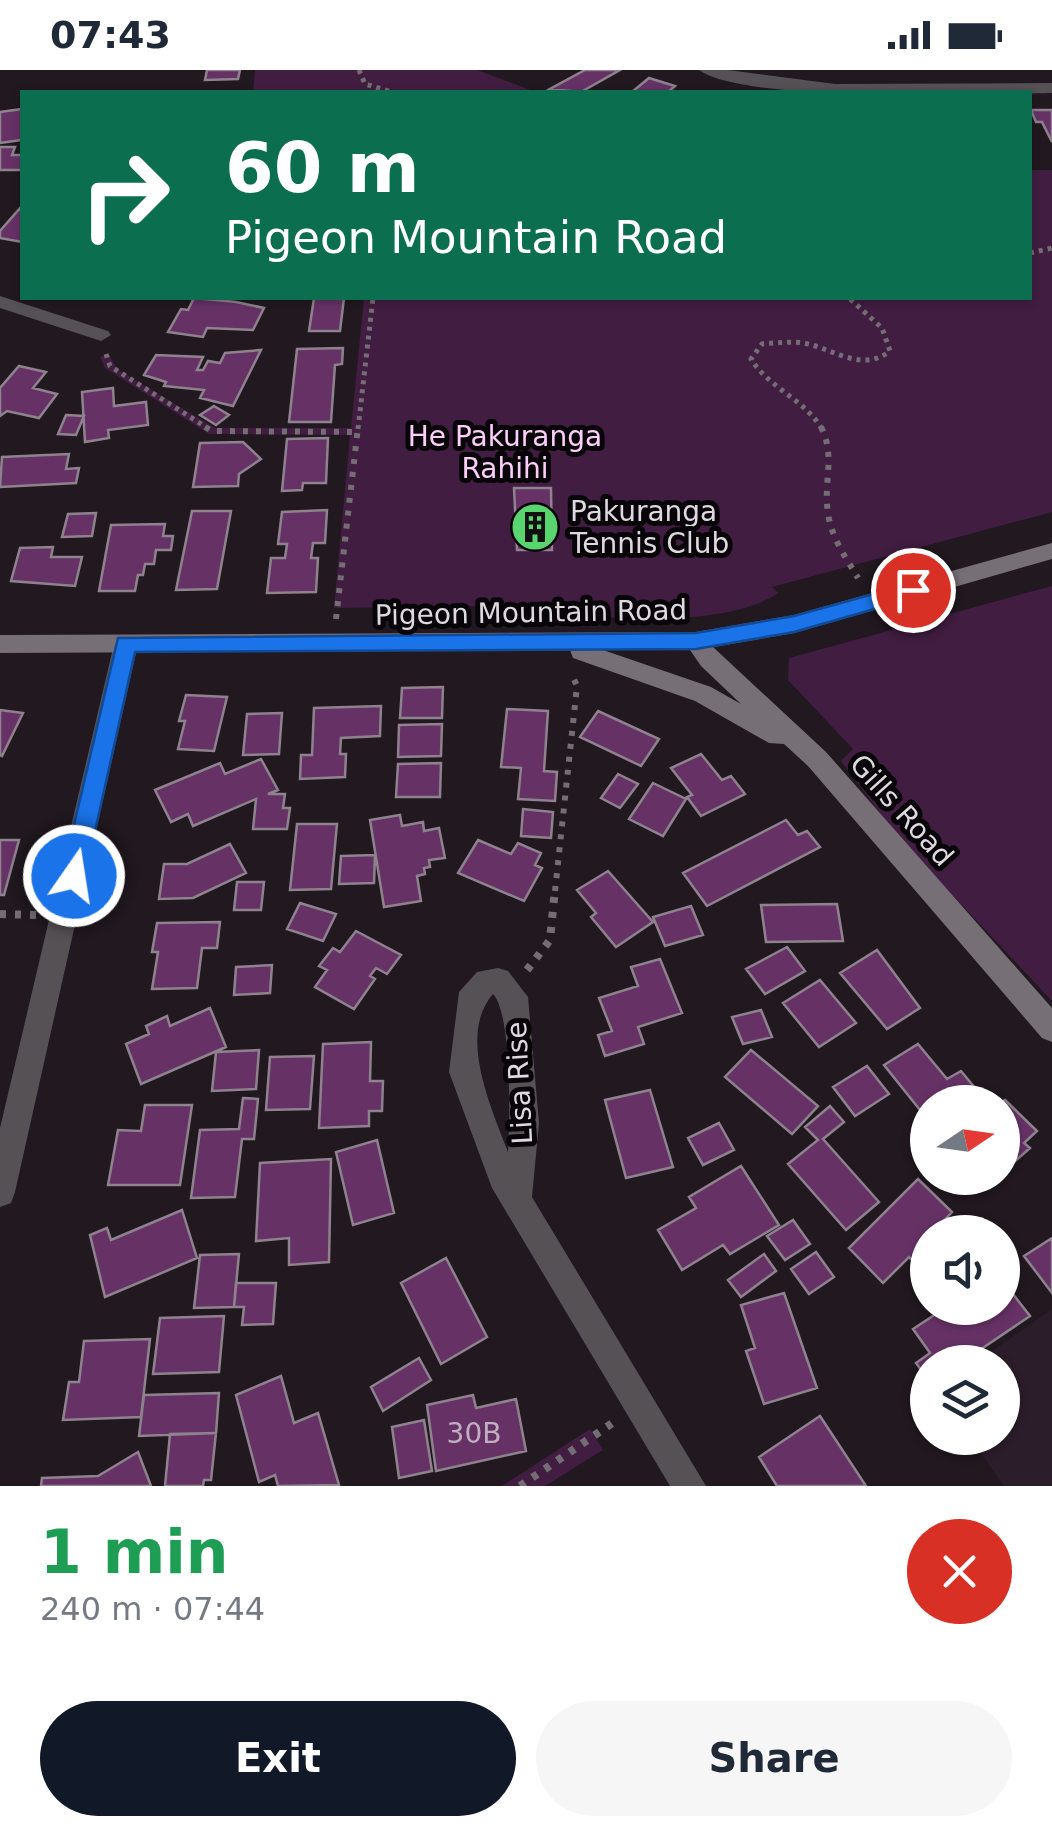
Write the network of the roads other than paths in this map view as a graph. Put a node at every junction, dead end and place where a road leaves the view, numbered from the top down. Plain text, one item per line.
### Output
1 (707, 70) edge
2 (1052, 88) edge
3 (0, 302) edge
4 (101, 335) road end
5 (1052, 551) edge
6 (696, 641) junction
7 (0, 644) edge
8 (126, 644) junction
9 (559, 644) junction
10 (817, 759) junction
11 (1052, 1029) edge
12 (0, 1192) edge
13 (517, 1198) junction
14 (690, 1486) edge

1 - 2 street
3 - 4 street
5 - 6 main road, Pigeon Mountain Road
6 - 9 main road, Pigeon Mountain Road
6 - 10 main road, Gills Road
7 - 8 main road, Pigeon Mountain Road
8 - 9 main road, Pigeon Mountain Road
8 - 12 street
9 - 10 main road
10 - 11 main road, Gills Road
13 - 13 street, Lisa Rise
13 - 14 street, Lisa Rise

